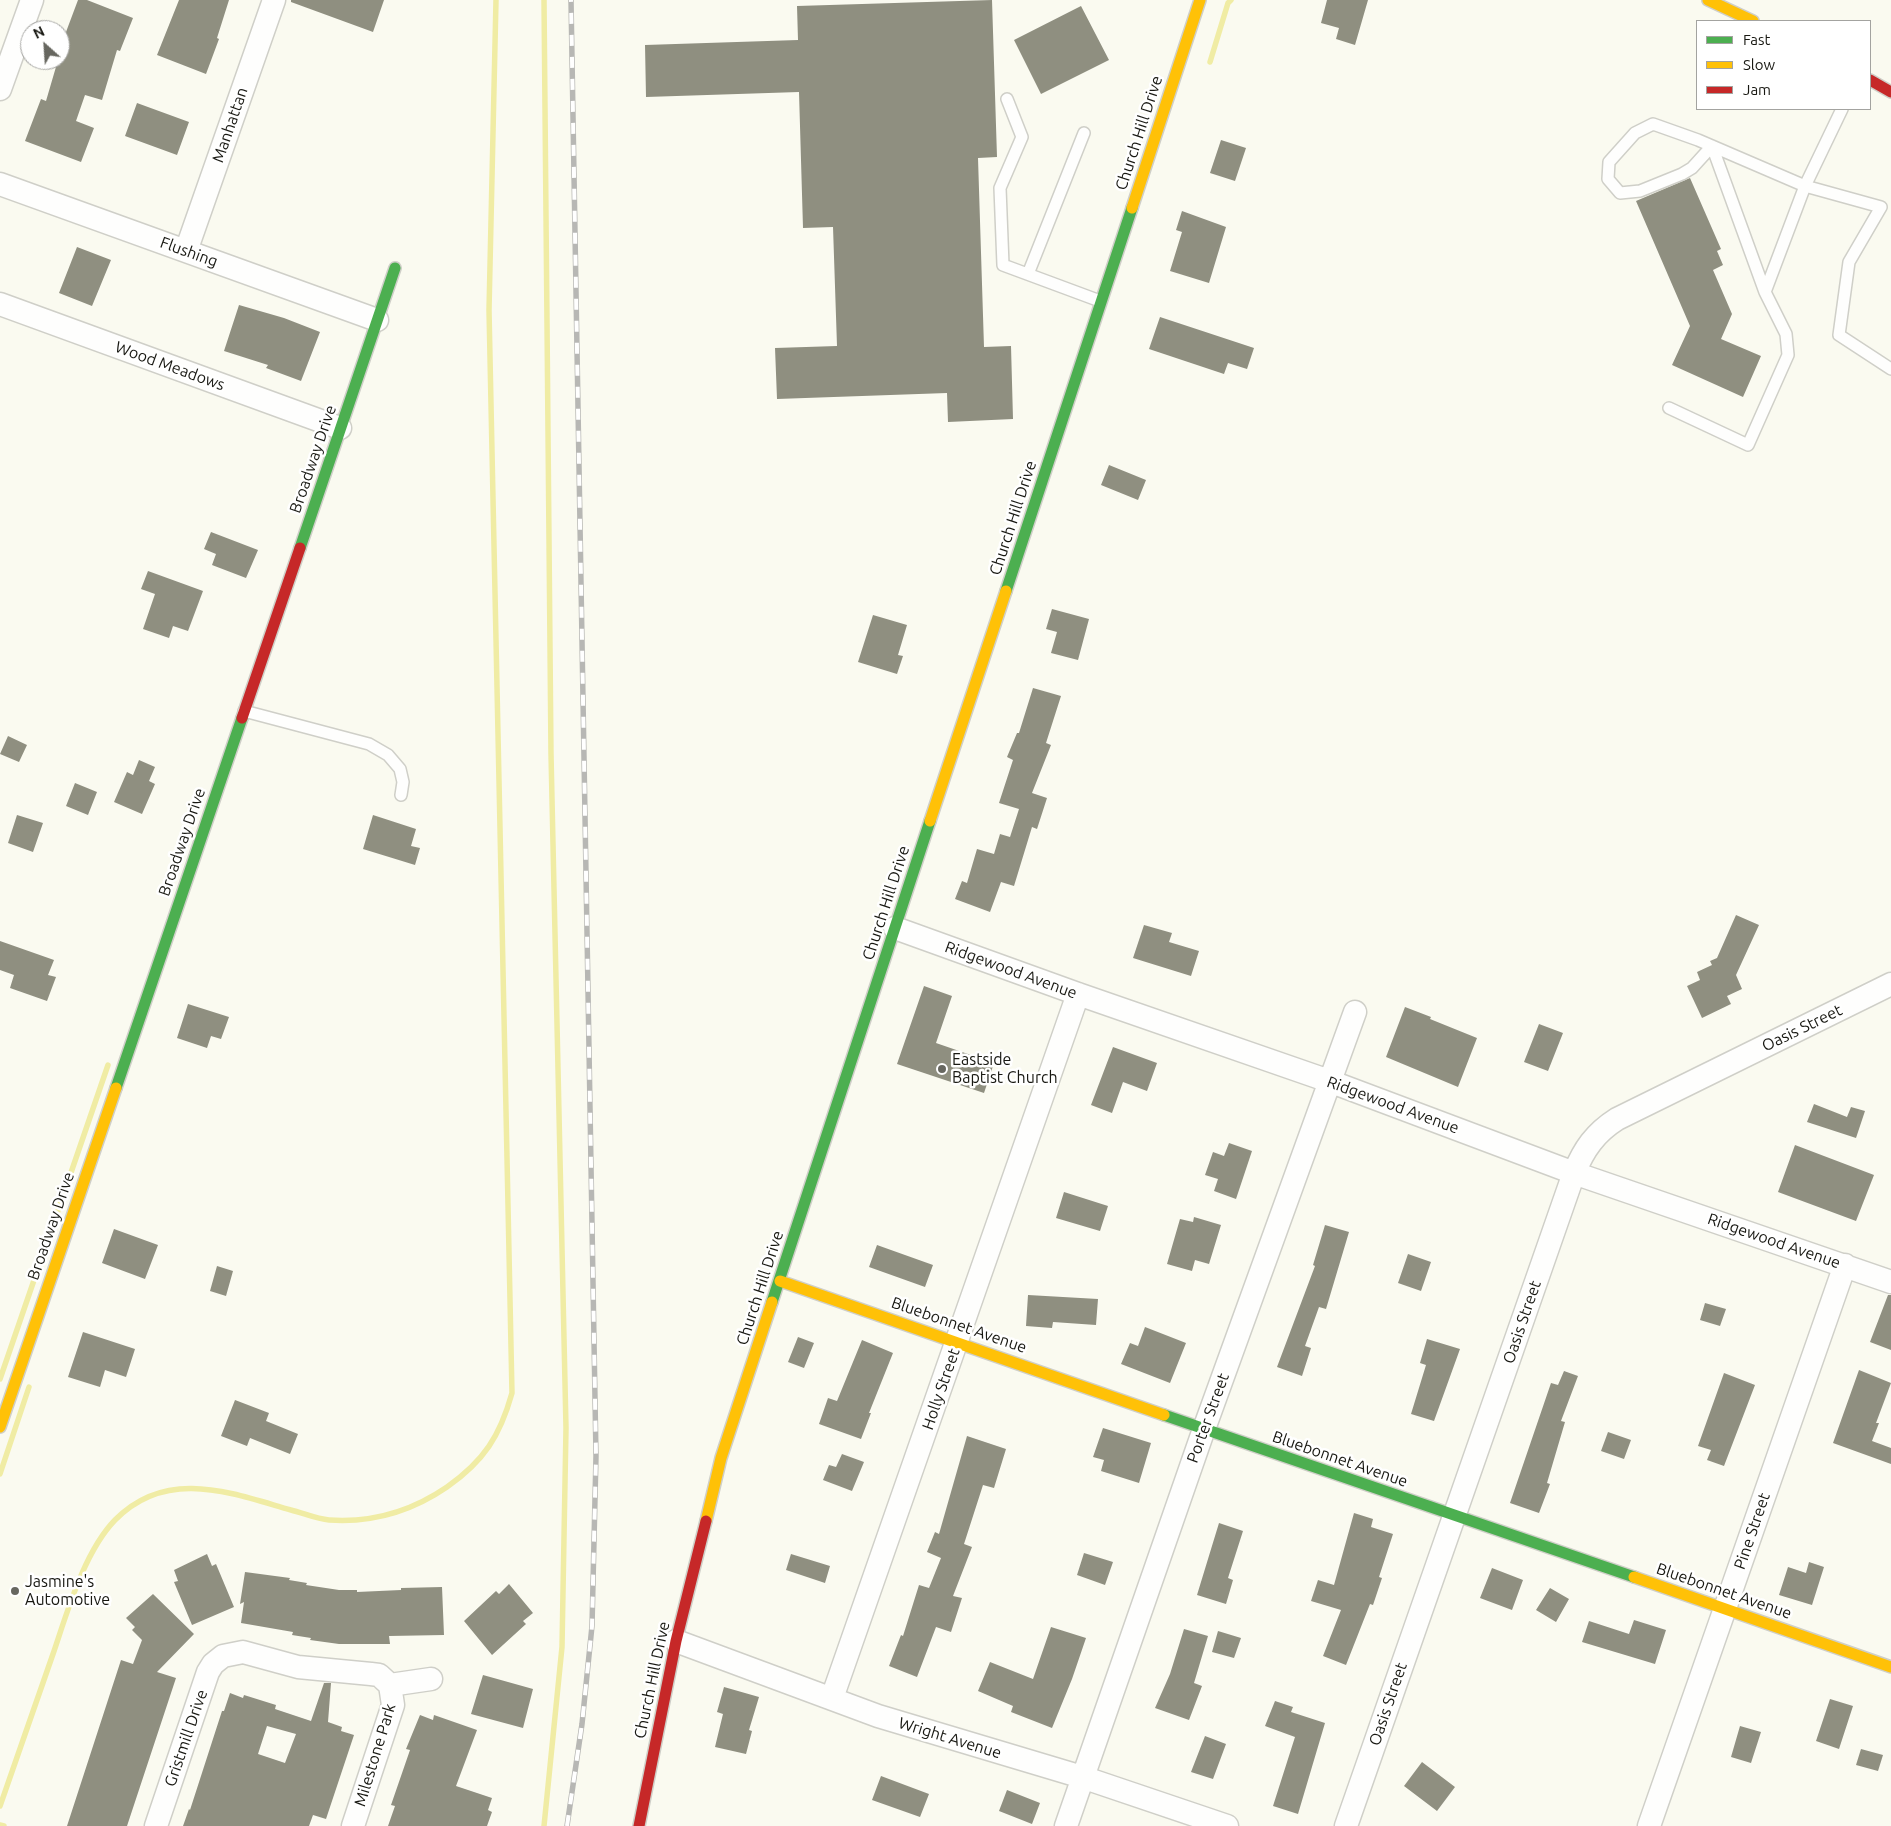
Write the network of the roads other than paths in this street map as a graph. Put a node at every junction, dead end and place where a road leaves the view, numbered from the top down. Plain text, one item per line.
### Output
1 (32, 0) edge
2 (274, 0) edge
3 (1200, 0) edge
4 (1708, 0) edge
5 (1751, 20) edge
6 (1871, 81) edge
7 (0, 89) edge
8 (1891, 92) edge
9 (1007, 99) dead end
10 (1842, 110) edge
11 (1084, 132) dead end
12 (1712, 146) junction
13 (0, 184) edge
14 (1805, 186) junction
15 (1886, 210) edge
16 (186, 251) junction
17 (395, 268) dead end
18 (1028, 274) junction
19 (1765, 292) junction
20 (1100, 301) junction
21 (0, 304) edge
22 (377, 320) junction
23 (1891, 369) edge
24 (1669, 408) dead end
25 (340, 428) junction
26 (244, 711) junction
27 (401, 795) dead end
28 (895, 928) junction
29 (1891, 984) edge
30 (1078, 994) junction
31 (1355, 1012) dead end
32 (1329, 1081) junction
33 (1574, 1173) junction
34 (1845, 1265) junction
35 (780, 1281) junction
36 (1891, 1282) edge
37 (958, 1340) junction
38 (0, 1427) edge
39 (1204, 1429) junction
40 (1454, 1516) junction
41 (1725, 1608) junction
42 (676, 1641) junction
43 (1891, 1667) edge
44 (431, 1679) dead end
45 (390, 1685) junction
46 (832, 1698) junction
47 (1082, 1777) junction
48 (156, 1826) edge
49 (353, 1826) edge
50 (639, 1826) edge
51 (1066, 1826) edge
52 (1227, 1826) edge
53 (1346, 1826) edge
54 (1649, 1826) edge

1 - 7 street
2 - 16 street, Manhattan
3 - 20 street, Church Hill Drive
4 - 5 street
6 - 8 street
9 - 18 lane
10 - 14 lane
11 - 18 lane
12 - 12 lane
12 - 14 lane
12 - 19 lane
13 - 16 street, Flushing
14 - 15 lane
14 - 19 lane
15 - 23 lane
16 - 22 street, Flushing
17 - 22 street, Broadway Drive
18 - 20 lane
19 - 24 lane
20 - 28 street, Church Hill Drive
21 - 25 street, Wood Meadows
22 - 25 street, Broadway Drive
25 - 26 street, Broadway Drive
26 - 27 lane
26 - 38 street, Broadway Drive
28 - 30 street, Ridgewood Avenue
28 - 35 street, Church Hill Drive
29 - 33 street, Oasis Street
30 - 32 street, Ridgewood Avenue
30 - 37 street, Holly Street
31 - 32 street, Porter Street
32 - 33 street, Ridgewood Avenue
32 - 39 street, Porter Street
33 - 34 street, Ridgewood Avenue
33 - 40 street, Oasis Street
34 - 36 street, Ridgewood Avenue
34 - 41 street, Pine Street
35 - 37 street, Bluebonnet Avenue
35 - 42 street, Church Hill Drive
37 - 39 street, Bluebonnet Avenue
37 - 46 street, Holly Street
39 - 40 street, Bluebonnet Avenue
39 - 47 street, Porter Street
40 - 41 street, Bluebonnet Avenue
40 - 53 street, Oasis Street
41 - 43 street, Bluebonnet Avenue
41 - 54 street, Pine Street
42 - 46 street, Wright Avenue
42 - 50 street, Church Hill Drive
44 - 45 street
45 - 48 street, Gristmill Drive
45 - 49 street, Milestone Park
46 - 47 street, Wright Avenue
47 - 51 street, Porter Street
47 - 52 street, Wright Avenue

